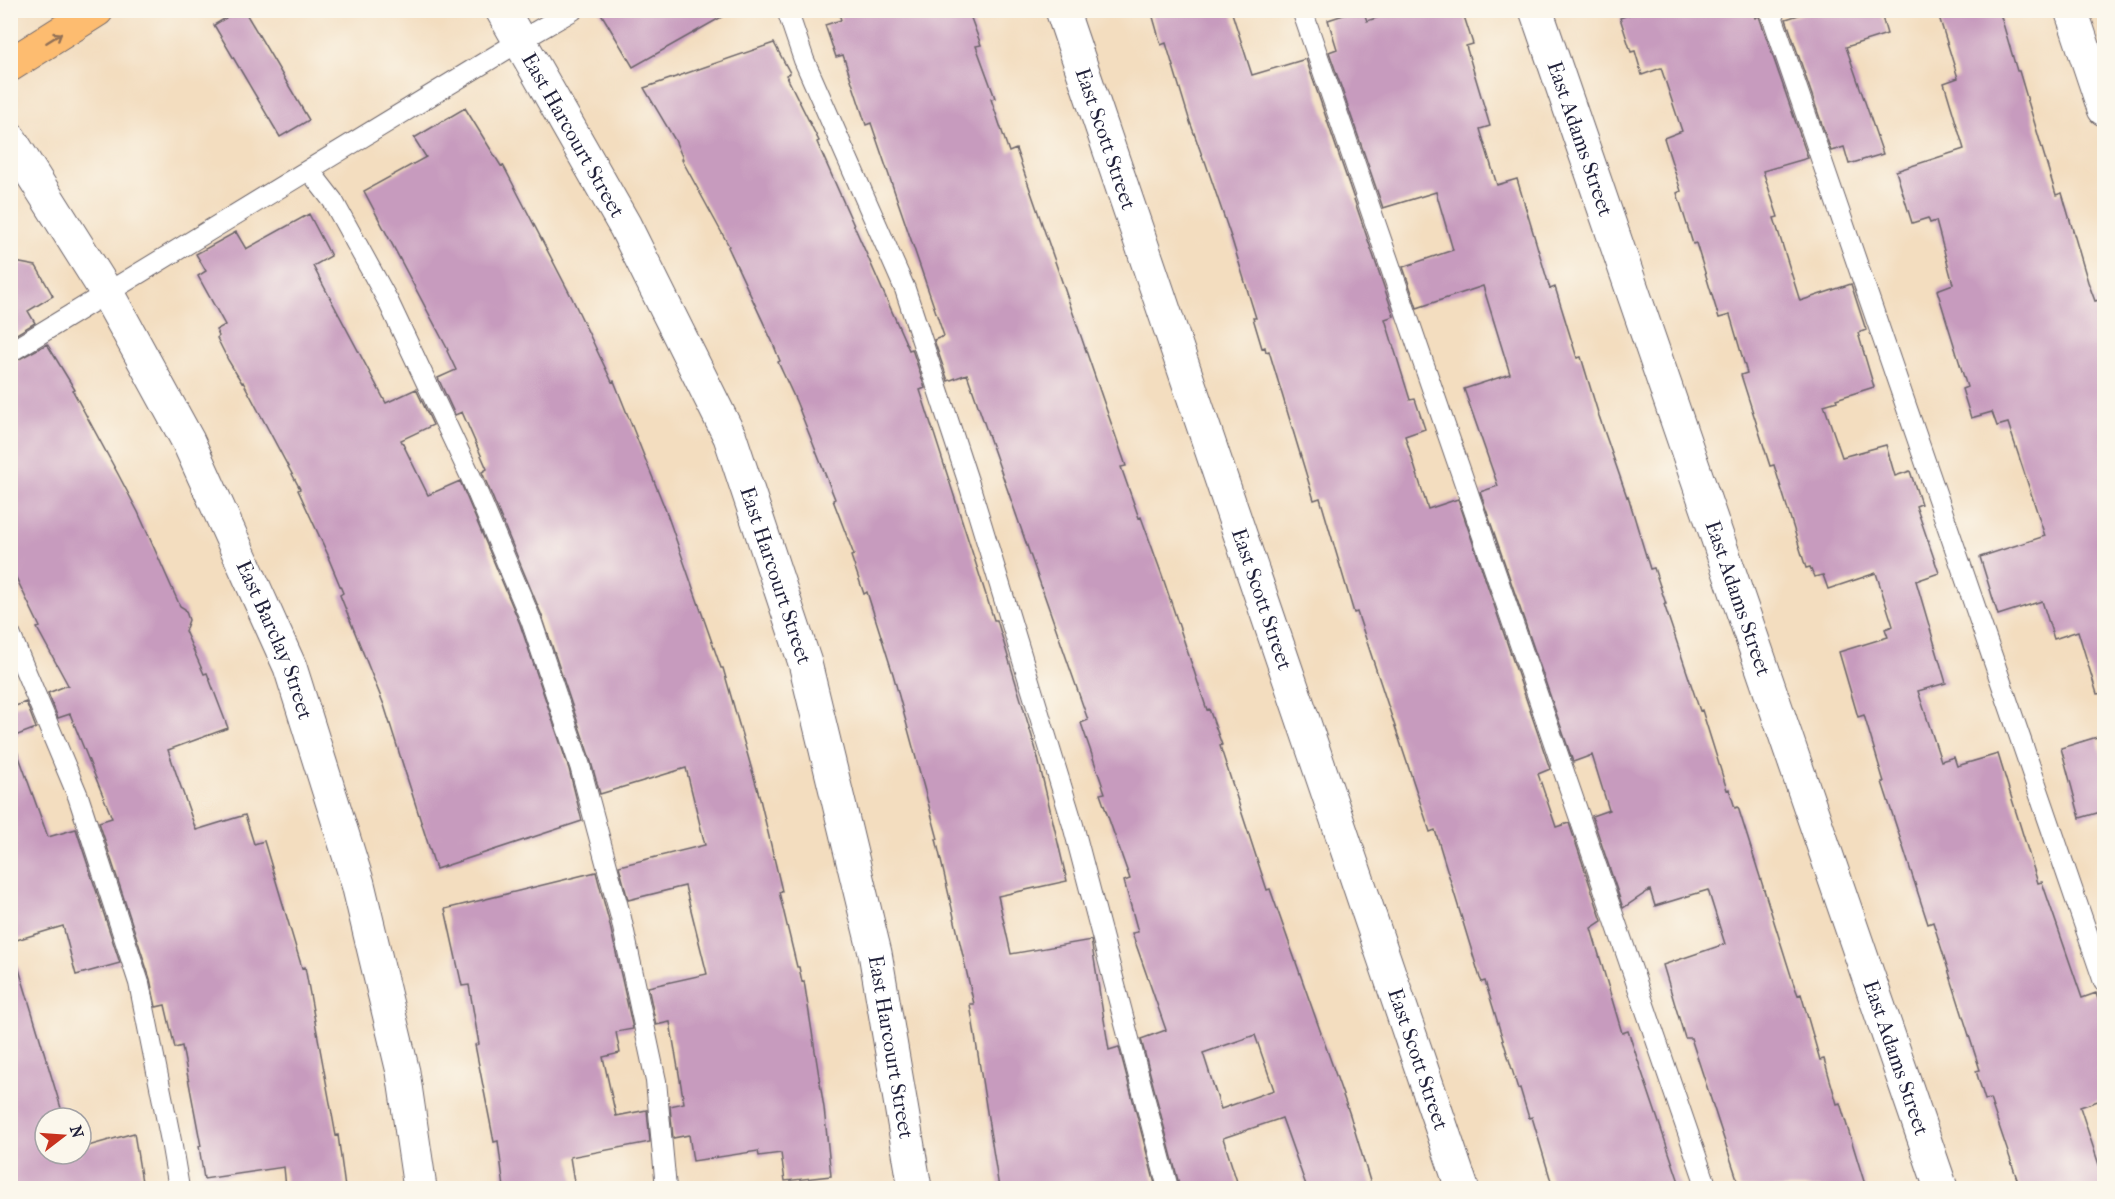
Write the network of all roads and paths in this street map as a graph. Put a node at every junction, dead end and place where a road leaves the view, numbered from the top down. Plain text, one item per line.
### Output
1 (98, 10) edge
2 (502, 10) edge
3 (573, 10) edge
4 (787, 10) edge
5 (1062, 10) edge
6 (1302, 10) edge
7 (1536, 10) edge
8 (1770, 10) edge
9 (2071, 10) edge
10 (520, 41) junction
11 (10, 65) edge
12 (2104, 109) edge
13 (10, 139) edge
14 (309, 170) junction
15 (107, 293) junction
16 (10, 352) edge
17 (10, 634) edge
18 (2104, 982) edge
19 (179, 1188) edge
20 (420, 1188) edge
21 (666, 1188) edge
22 (915, 1188) edge
23 (1168, 1188) edge
24 (1462, 1188) edge
25 (1707, 1188) edge
26 (1941, 1188) edge

11 -> 1 main road
2 - 10 street, East Harcourt Street
3 - 10 lane
4 - 23 lane
5 - 24 street, East Scott Street
6 - 25 lane
7 - 26 street, East Adams Street
8 - 18 lane
9 - 12 street
10 - 14 lane
10 - 22 street, East Harcourt Street
13 - 15 street, East Barclay Street
14 - 15 lane
14 - 21 lane
15 - 16 lane
15 - 20 street, East Barclay Street
17 - 19 lane

